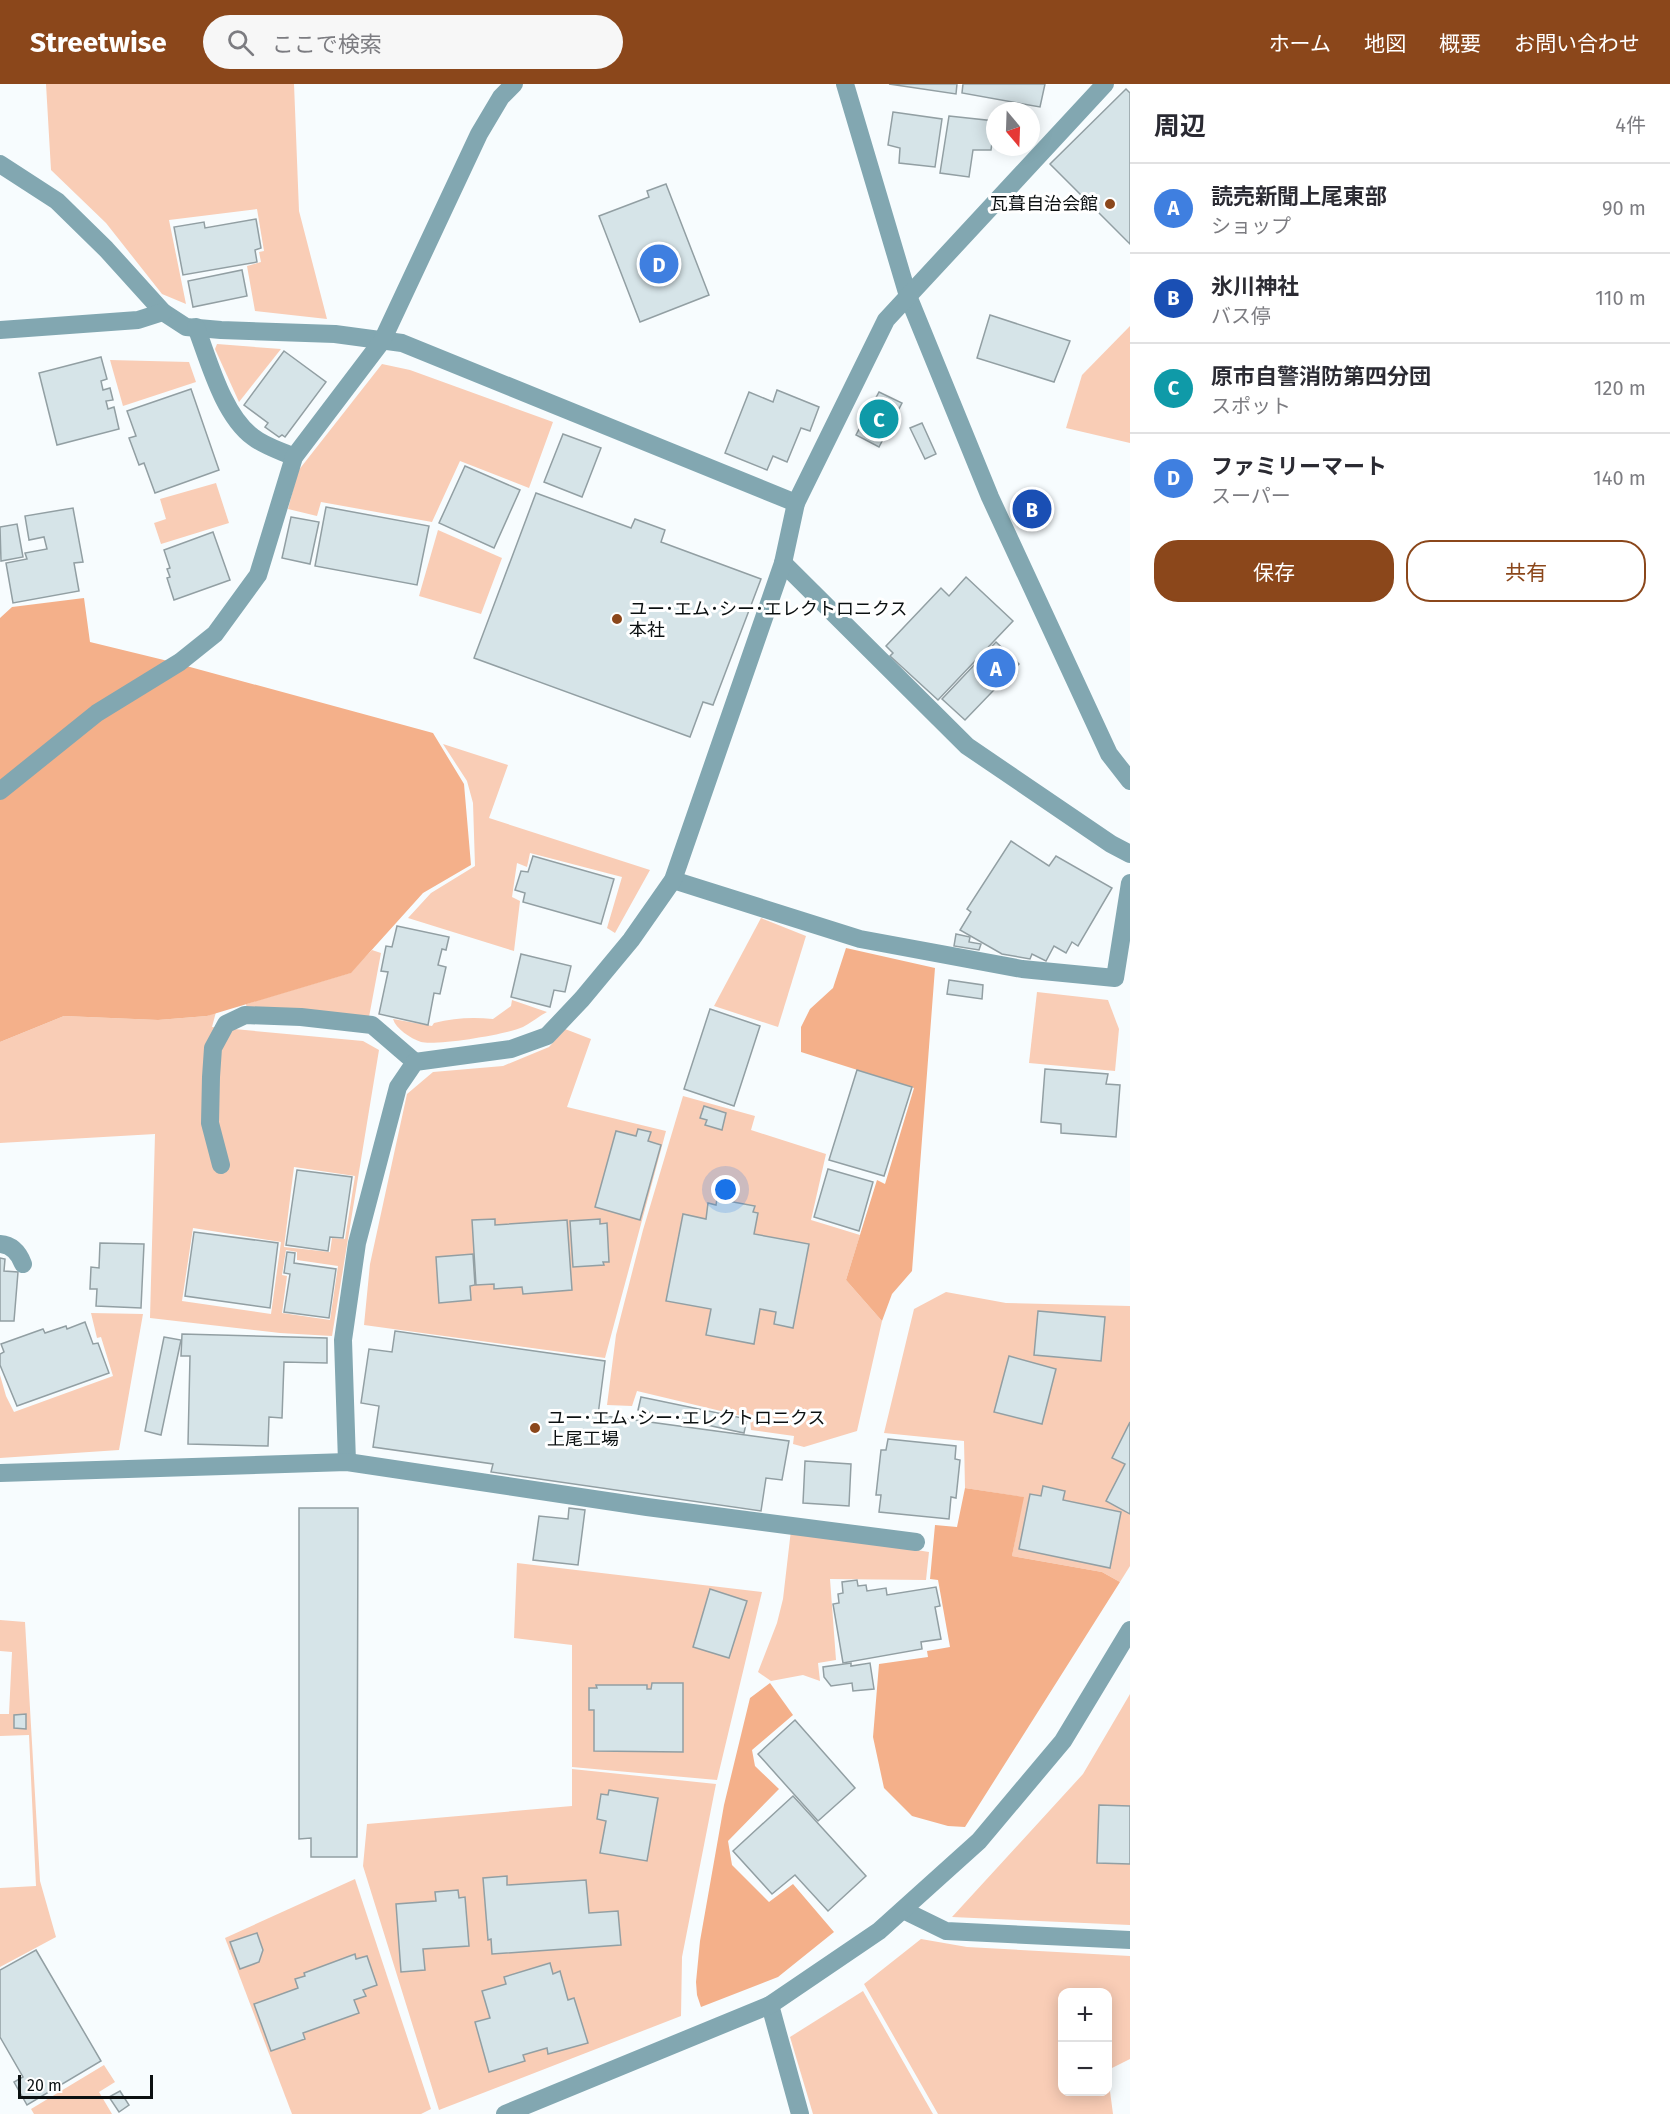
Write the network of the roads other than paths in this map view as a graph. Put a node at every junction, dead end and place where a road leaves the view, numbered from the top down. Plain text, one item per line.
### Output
1 (514, 84) edge
2 (845, 84) edge
3 (1105, 84) edge
4 (0, 164) edge
5 (908, 296) junction
6 (163, 312) junction
7 (196, 327) junction
8 (0, 330) edge
9 (382, 340) junction
10 (294, 457) junction
11 (796, 503) junction
12 (783, 563) junction
13 (1130, 781) edge
14 (0, 791) edge
15 (1130, 854) edge
16 (673, 880) junction
17 (1130, 883) edge
18 (416, 1062) junction
19 (221, 1165) dead end
20 (0, 1244) edge
21 (23, 1264) dead end
22 (347, 1462) junction
23 (0, 1473) edge
24 (916, 1542) dead end
25 (1130, 1630) edge
26 (903, 1910) junction
27 (1130, 1940) edge
28 (770, 2005) junction
29 (505, 2114) edge
30 (800, 2114) edge

1 - 9 street
2 - 5 street
3 - 5 street
4 - 6 street
5 - 11 street
5 - 13 street
6 - 7 street
6 - 8 street
7 - 9 street
7 - 10 street
9 - 10 street
9 - 11 street
10 - 14 street
11 - 12 street
12 - 15 street
12 - 16 street
16 - 17 street
16 - 18 street
18 - 19 street
18 - 22 street
20 - 21 street
22 - 23 street
22 - 24 street
25 - 26 street
26 - 27 street
26 - 28 street
28 - 29 street
28 - 30 street

